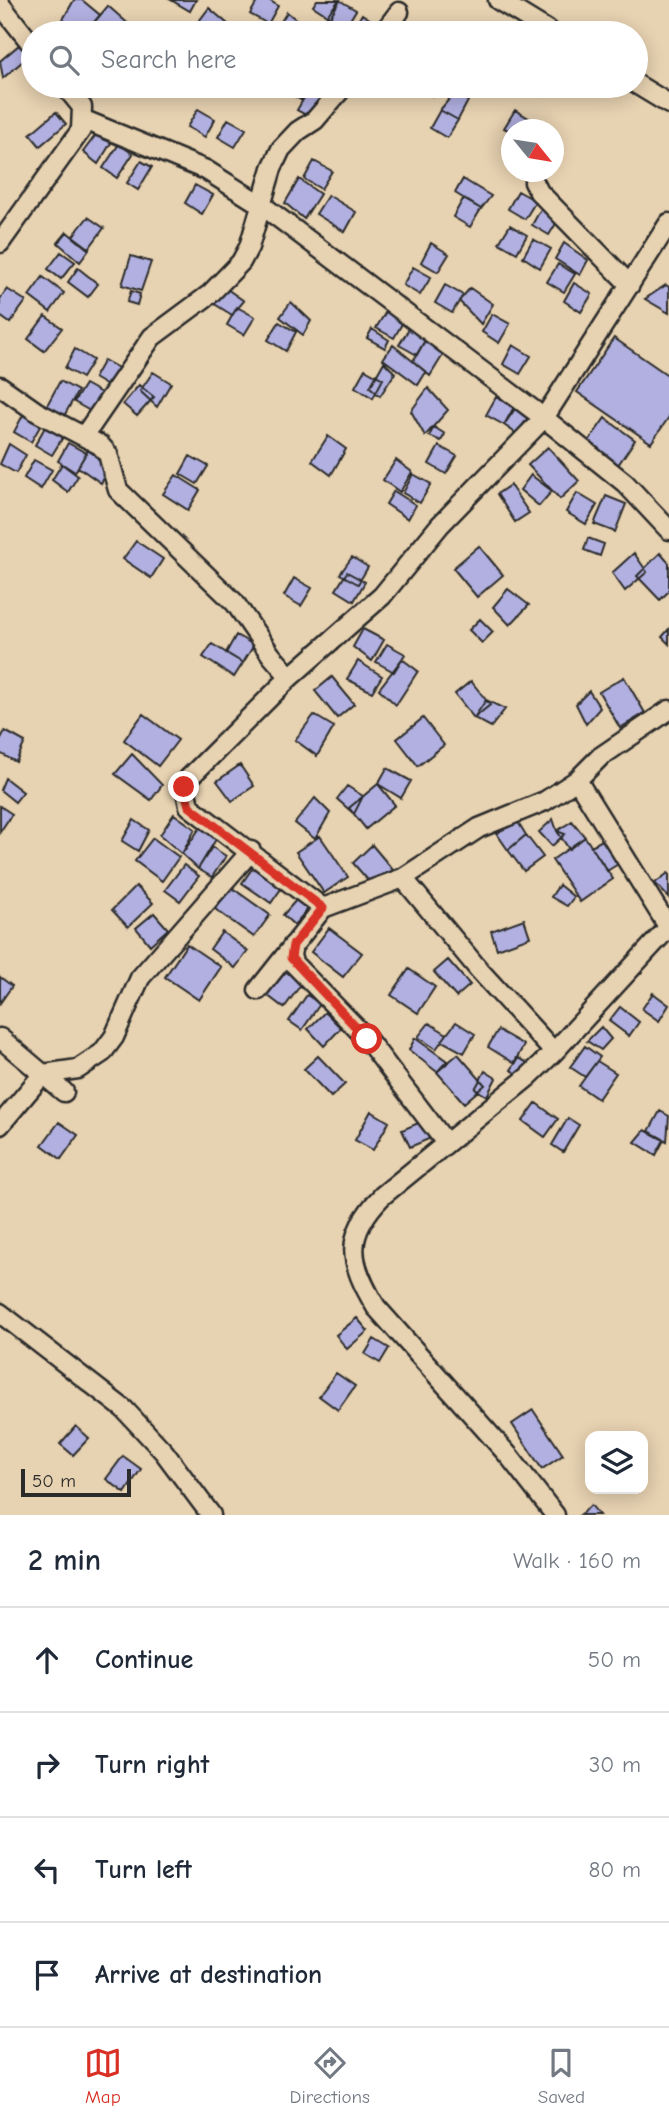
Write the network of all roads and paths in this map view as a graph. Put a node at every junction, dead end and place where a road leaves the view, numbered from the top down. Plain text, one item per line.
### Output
1 (498, 0) edge
2 (0, 4) edge
3 (399, 12) dead end
4 (392, 21) edge
5 (532, 21) edge
6 (21, 31) edge
7 (648, 91) edge
8 (75, 98) edge
9 (334, 98) edge
10 (669, 104) edge
11 (82, 119) junction
12 (534, 182) dead end
13 (263, 206) junction
14 (669, 223) edge
15 (0, 243) edge
16 (630, 285) junction
17 (0, 386) edge
18 (544, 418) junction
19 (84, 436) junction
20 (669, 530) edge
21 (290, 677) junction
22 (669, 710) edge
23 (577, 780) junction
24 (251, 851) junction
25 (403, 878) junction
26 (323, 908) junction
27 (669, 928) edge
28 (293, 945) junction
29 (258, 990) dead end
30 (0, 1038) edge
31 (554, 1052) junction
32 (43, 1074) junction
33 (64, 1092) dead end
34 (0, 1125) edge
35 (446, 1143) junction
36 (0, 1313) edge
37 (211, 1515) edge
38 (555, 1515) edge

1 - 5 street
2 - 6 street
3 - 4 street
7 - 10 street
8 - 11 street
9 - 13 street
11 - 13 street
11 - 15 street
12 - 16 street
13 - 18 street
13 - 19 street
14 - 16 street
16 - 18 street
17 - 19 street
18 - 20 street
18 - 21 street
19 - 21 street
21 - 24 street
22 - 23 street
23 - 25 street
23 - 27 street
24 - 26 street
24 - 32 street
25 - 26 street
25 - 31 street
26 - 28 street
27 - 31 street
28 - 29 street
28 - 35 street
30 - 32 street
31 - 35 street
32 - 33 street
32 - 34 street
35 - 38 street
36 - 37 street

